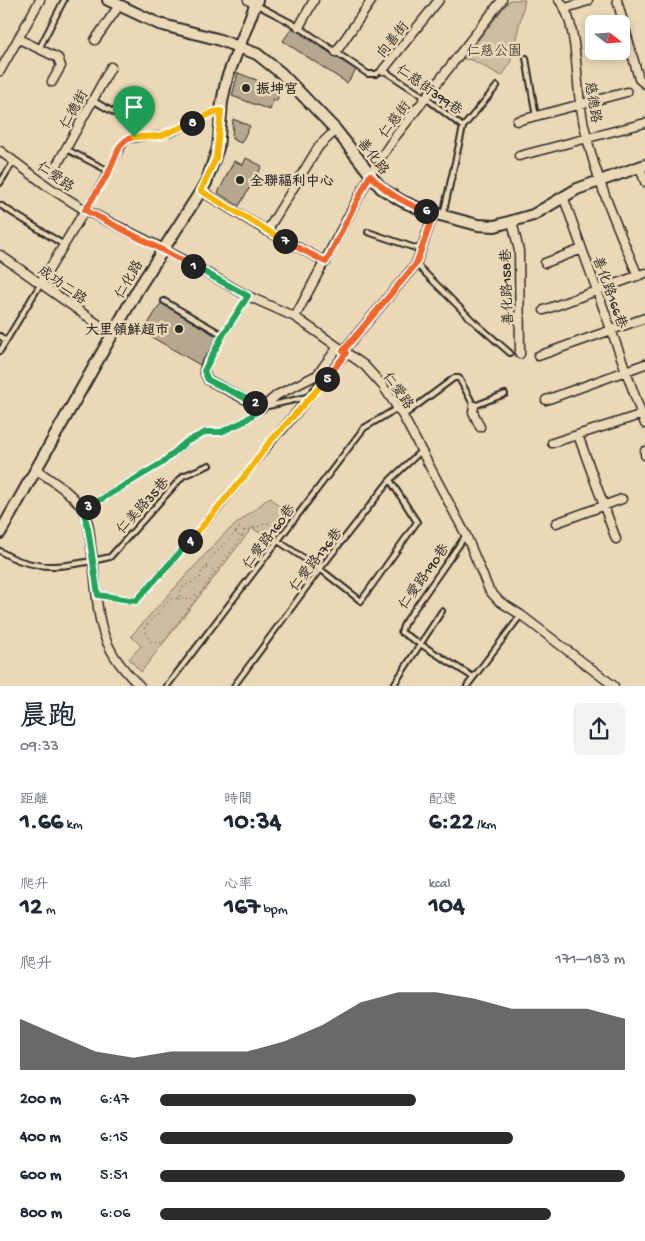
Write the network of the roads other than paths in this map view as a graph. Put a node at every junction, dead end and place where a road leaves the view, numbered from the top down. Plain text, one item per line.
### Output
1 (40, 0) edge
2 (64, 0) edge
3 (108, 0) edge
4 (314, 0) edge
5 (372, 0) edge
6 (439, 0) edge
7 (489, 0) edge
8 (559, 0) edge
9 (616, 0) edge
10 (253, 1) edge
11 (588, 1) dead end
12 (499, 3) edge
13 (118, 7) junction
14 (566, 8) junction
15 (299, 27) junction
16 (19, 39) junction
17 (95, 40) dead end
18 (239, 46) junction
19 (39, 50) junction
20 (336, 52) junction
21 (526, 58) dead end
22 (111, 67) dead end
23 (383, 70) junction
24 (0, 71) edge
25 (52, 82) dead end
26 (645, 84) edge
27 (497, 86) dead end
28 (627, 92) dead end
29 (426, 98) junction
30 (92, 100) junction
31 (580, 104) junction
32 (221, 111) junction
33 (122, 117) dead end
34 (536, 117) junction
35 (517, 121) dead end
36 (645, 123) edge
37 (463, 126) junction
38 (336, 130) junction
39 (587, 140) junction
40 (66, 148) junction
41 (0, 150) edge
42 (519, 156) dead end
43 (14, 161) junction
44 (58, 163) dead end
45 (642, 166) edge
46 (109, 171) junction
47 (370, 175) junction
48 (599, 181) junction
49 (0, 182) edge
50 (645, 182) edge
51 (201, 191) junction
52 (563, 196) junction
53 (0, 204) edge
54 (85, 210) junction
55 (438, 215) junction
56 (512, 221) junction
57 (268, 232) junction
58 (368, 232) dead end
59 (64, 245) junction
60 (162, 248) junction
61 (582, 249) junction
62 (421, 250) junction
63 (0, 254) edge
64 (326, 262) junction
65 (545, 263) dead end
66 (416, 264) junction
67 (641, 275) edge
68 (41, 283) junction
69 (597, 291) junction
70 (248, 296) junction
71 (164, 301) dead end
72 (544, 310) dead end
73 (295, 317) junction
74 (645, 318) edge
75 (612, 330) junction
76 (112, 334) junction
77 (223, 335) junction
78 (0, 336) edge
79 (6, 341) junction
80 (0, 351) edge
81 (342, 351) junction
82 (510, 353) dead end
83 (520, 354) dead end
84 (538, 356) dead end
85 (206, 363) joint
86 (645, 364) edge
87 (626, 371) junction
88 (505, 394) dead end
89 (312, 395) junction
90 (546, 400) dead end
91 (474, 406) junction
92 (262, 408) junction
93 (396, 409) junction
94 (643, 414) edge
95 (403, 416) junction
96 (645, 424) edge
97 (480, 427) dead end
98 (281, 431) joint
99 (578, 434) junction
100 (552, 444) dead end
101 (421, 451) junction
102 (645, 451) edge
103 (645, 455) edge
104 (209, 465) dead end
105 (37, 470) junction
106 (390, 480) junction
107 (622, 499) dead end
108 (604, 506) junction
109 (83, 510) junction
110 (556, 522) dead end
111 (0, 533) edge
112 (466, 535) junction
113 (616, 538) dead end
114 (278, 541) junction
115 (0, 551) edge
116 (94, 561) junction
117 (320, 569) junction
118 (98, 595) junction
119 (442, 611) dead end
120 (521, 615) junction
121 (421, 643) junction
122 (473, 677) junction
123 (396, 685) edge
124 (140, 686) edge
125 (167, 686) edge
126 (234, 686) edge
127 (467, 686) edge
128 (614, 686) edge

1 - 16 street
2 - 19 lane
3 - 13 street, 善化路
4 - 15 street
5 - 20 street
6 - 23 street, 向善街
7 - 12 street
8 - 14 street, 慈德路
9 - 26 street
10 - 15 lane
10 - 18 street, 仁化路
11 - 14 street
12 - 29 street, 仁慈街
13 - 17 street
13 - 18 street, 善化路
14 - 31 street, 慈德路
15 - 20 lane
16 - 19 street
16 - 24 street
18 - 32 street, 仁化路
18 - 38 street, 善化路
19 - 25 street
20 - 23 lane
21 - 34 lane
22 - 30 street, 仁德街
23 - 29 lane, 仁慈街399巷
27 - 37 lane, 仁慈街399巷
28 - 31 street
29 - 37 lane, 仁慈街399巷
29 - 47 street, 仁慈街
30 - 33 lane
30 - 40 street, 仁德街
31 - 34 street
31 - 39 street, 慈德路
32 - 46 lane
32 - 51 street, 仁化路
34 - 35 street
36 - 39 street
37 - 55 lane, 仁慈街399巷
38 - 47 street, 善化路
38 - 57 street
39 - 42 street
39 - 48 street, 慈德路
40 - 44 street, 仁德街
40 - 46 lane
41 - 43 street, 仁愛路
43 - 49 lane
43 - 54 street, 仁愛路
45 - 48 street, 善化路
45 - 50 street
46 - 54 lane
47 - 55 street, 善化路
47 - 64 street, 仁慈街
48 - 52 street, 善化路
48 - 67 street, 慈德路
51 - 57 street
51 - 60 street, 仁化路
52 - 56 street, 善化路
52 - 61 street, 善化路166巷
53 - 59 lane
54 - 59 street
54 - 60 street, 仁愛路
55 - 56 street, 善化路
55 - 62 street
56 - 83 street, 善化路158巷
57 - 64 street
58 - 62 lane
59 - 68 street
60 - 70 street, 仁愛路
60 - 76 street, 仁化路
61 - 65 street
61 - 69 street, 善化路166巷
62 - 66 street
63 - 68 street, 成功二路
64 - 73 street, 仁慈街
66 - 81 street
66 - 82 lane
67 - 69 street
68 - 76 street, 成功二路
68 - 79 lane
69 - 72 street
69 - 75 street, 善化路166巷
70 - 73 street, 仁愛路
70 - 77 lane
71 - 77 lane
73 - 81 street, 仁愛路
74 - 75 street
75 - 84 street
75 - 87 street, 善化路166巷
76 - 105 street, 仁化路
77 - 85 lane
78 - 79 lane
79 - 80 lane
81 - 89 street
81 - 92 street
81 - 93 street, 仁愛路
85 - 92 street
86 - 87 street
87 - 90 street
87 - 94 street, 善化路166巷
88 - 91 lane
89 - 92 lane
89 - 98 street
91 - 95 lane
91 - 97 street
92 - 109 lane
93 - 95 street, 仁愛路
93 - 114 lane, 仁愛路160巷
94 - 96 street, 善化路166巷
94 - 99 street
95 - 101 street, 仁愛路
98 - 118 lane
99 - 100 street
99 - 108 street
101 - 106 lane, 仁愛路176巷
101 - 112 street, 仁愛路
102 - 103 street
104 - 116 lane, 仁美路35巷
105 - 109 street
105 - 111 street, 仁化路
106 - 117 lane, 仁愛路176巷
106 - 117 lane
107 - 108 street
108 - 110 street
108 - 113 street
109 - 116 street
112 - 120 street, 仁愛路
112 - 121 lane, 仁愛路190巷
114 - 117 lane
114 - 125 lane, 仁愛路160巷
115 - 116 lane
116 - 118 street
117 - 126 lane, 仁愛路176巷
118 - 124 street
119 - 121 lane
120 - 122 lane
120 - 128 street, 仁愛路
121 - 122 lane
121 - 123 lane
122 - 127 lane

